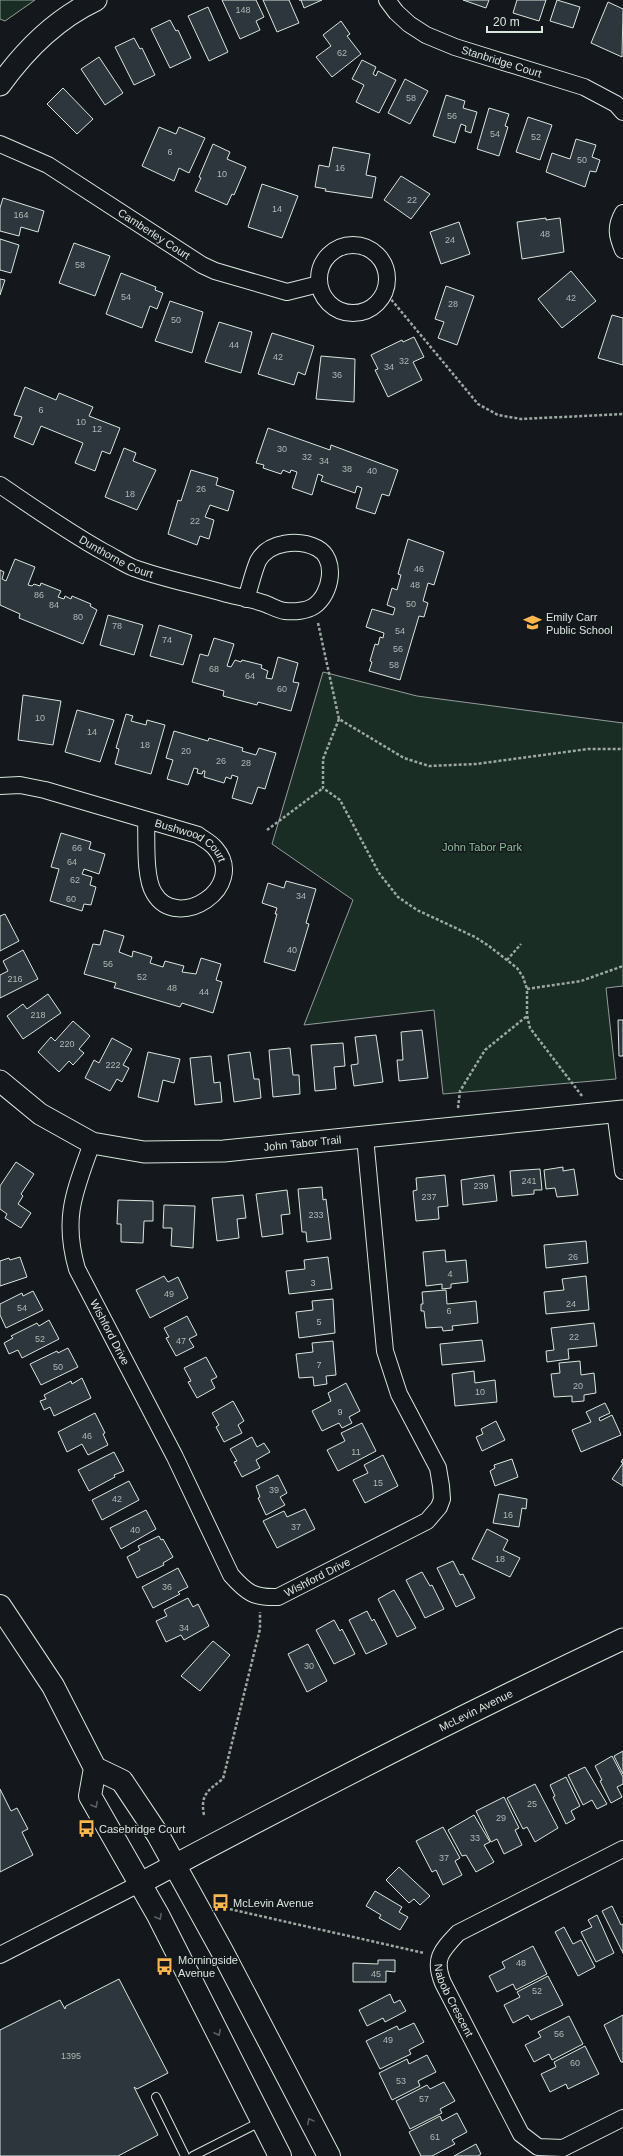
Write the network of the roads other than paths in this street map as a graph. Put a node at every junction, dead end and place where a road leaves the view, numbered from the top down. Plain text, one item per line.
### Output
1 (96, 0) edge
2 (387, 0) edge
3 (0, 85) edge
4 (623, 112) edge
5 (0, 144) edge
6 (623, 213) edge
7 (623, 250) edge
8 (319, 284) junction
9 (0, 485) edge
10 (246, 599) junction
11 (0, 786) edge
12 (146, 820) junction
13 (0, 1081) edge
14 (619, 1111) edge
15 (365, 1137) junction
16 (92, 1143) junction
17 (623, 1171) edge
18 (0, 1606) edge
19 (623, 1639) edge
20 (95, 1768) junction
21 (623, 1849) edge
22 (174, 1865) junction
23 (139, 1884) junction
24 (0, 1955) edge
25 (156, 2097) dead end
26 (623, 2118) edge
27 (262, 2121) junction
28 (186, 2156) edge
29 (193, 2156) edge
30 (280, 2156) edge
31 (328, 2156) edge

1 - 3 street
2 - 4 street, Stanbridge Court
5 - 8 street, Camberley Court
6 - 7 street
8 - 8 street
9 - 10 street, Dunthorne Court
10 - 10 street, Dunthorne Court
11 - 12 street, Bushwood Court
12 - 12 street, Bushwood Court
13 - 16 street, John Tabor Trail
14 - 15 street, John Tabor Trail
14 - 17 street
15 - 16 street, John Tabor Trail
15 - 16 street, Wishford Drive
18 - 20 main road
19 - 22 street, McLevin Avenue
20 - 22 main road
20 -> 23 main road
21 - 26 street, Nabob Crescent
22 - 23 street, McLevin Avenue
31 -> 22 main road
23 - 24 street
23 -> 27 main road
25 - 28 lane
27 - 29 lane
27 - 30 main road

